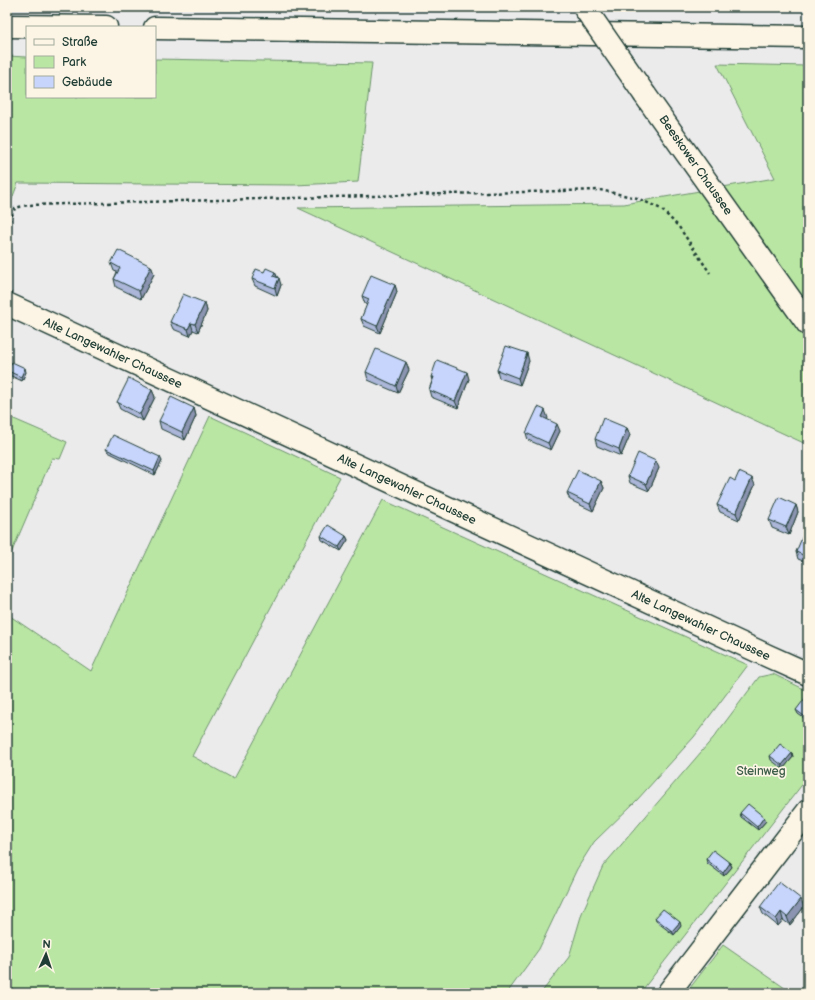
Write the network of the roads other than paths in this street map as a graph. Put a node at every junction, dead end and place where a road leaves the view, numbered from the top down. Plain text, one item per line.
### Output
1 (584, 7) edge
2 (7, 26) edge
3 (26, 26) edge
4 (156, 28) edge
5 (808, 37) edge
6 (7, 304) edge
7 (808, 324) edge
8 (808, 674) edge
9 (808, 811) edge
10 (668, 993) edge

1 - 7 main road, Beeskower Chaussee, bridge
2 - 3 main road
4 - 5 main road
6 - 8 main road, Alte Langewahler Chaussee
9 - 10 main road

